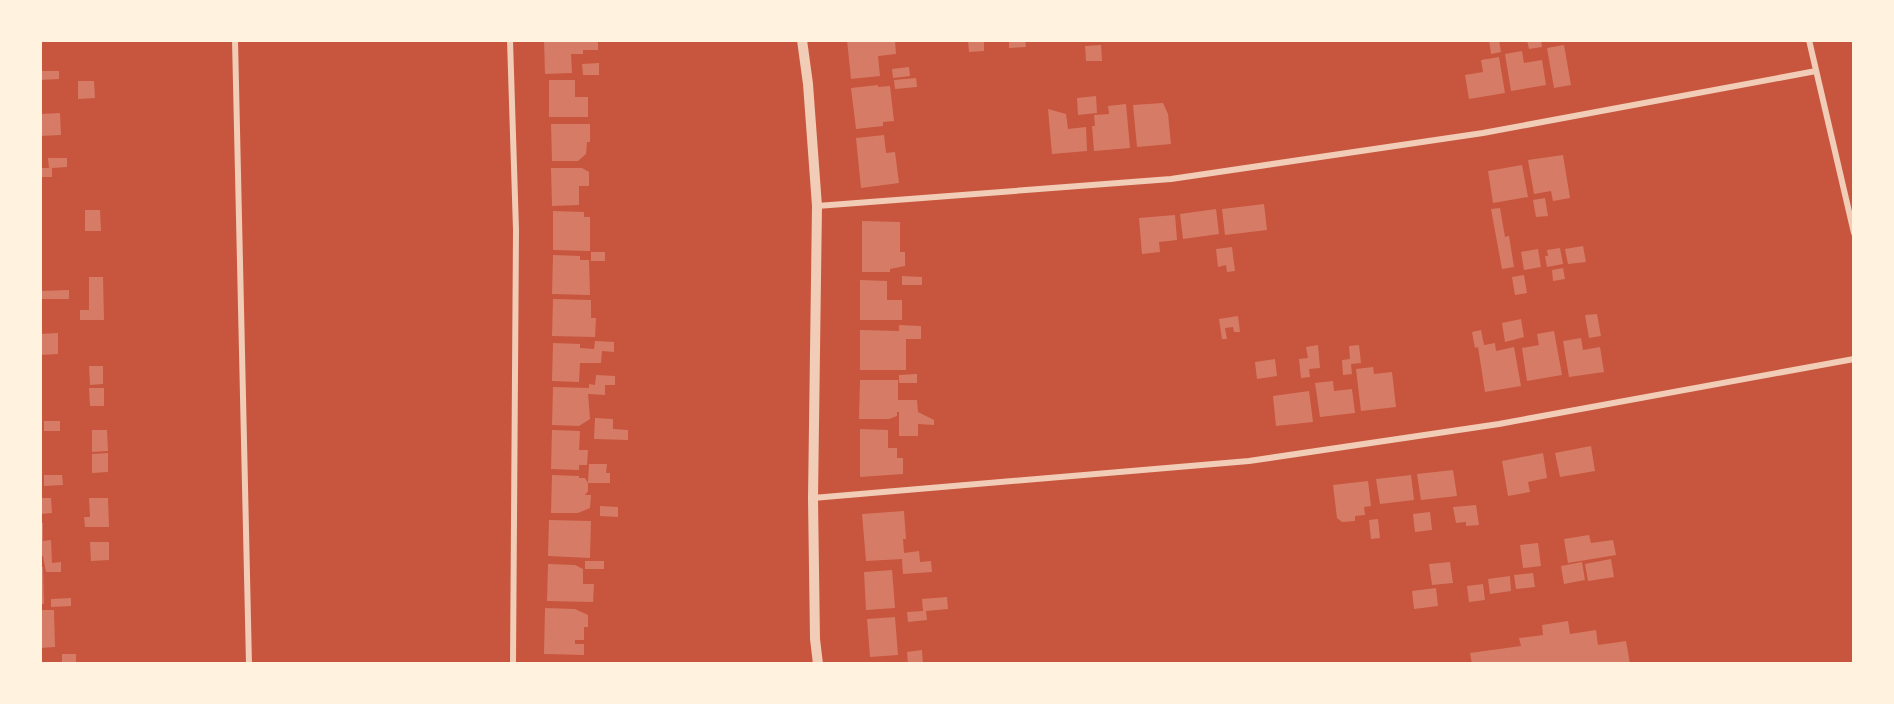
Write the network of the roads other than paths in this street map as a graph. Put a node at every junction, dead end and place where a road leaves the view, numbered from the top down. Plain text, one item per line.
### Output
1 (235, 40) edge
2 (510, 40) edge
3 (802, 40) edge
4 (1809, 40) edge
5 (1816, 71) junction
6 (817, 206) junction
7 (1854, 233) edge
8 (1854, 359) edge
9 (813, 498) junction
10 (249, 663) edge
11 (513, 663) edge
12 (818, 663) edge

1 - 10 street
2 - 11 street
3 - 6 street
4 - 5 street
5 - 6 street
5 - 7 street
6 - 9 street
8 - 9 street
9 - 12 street

